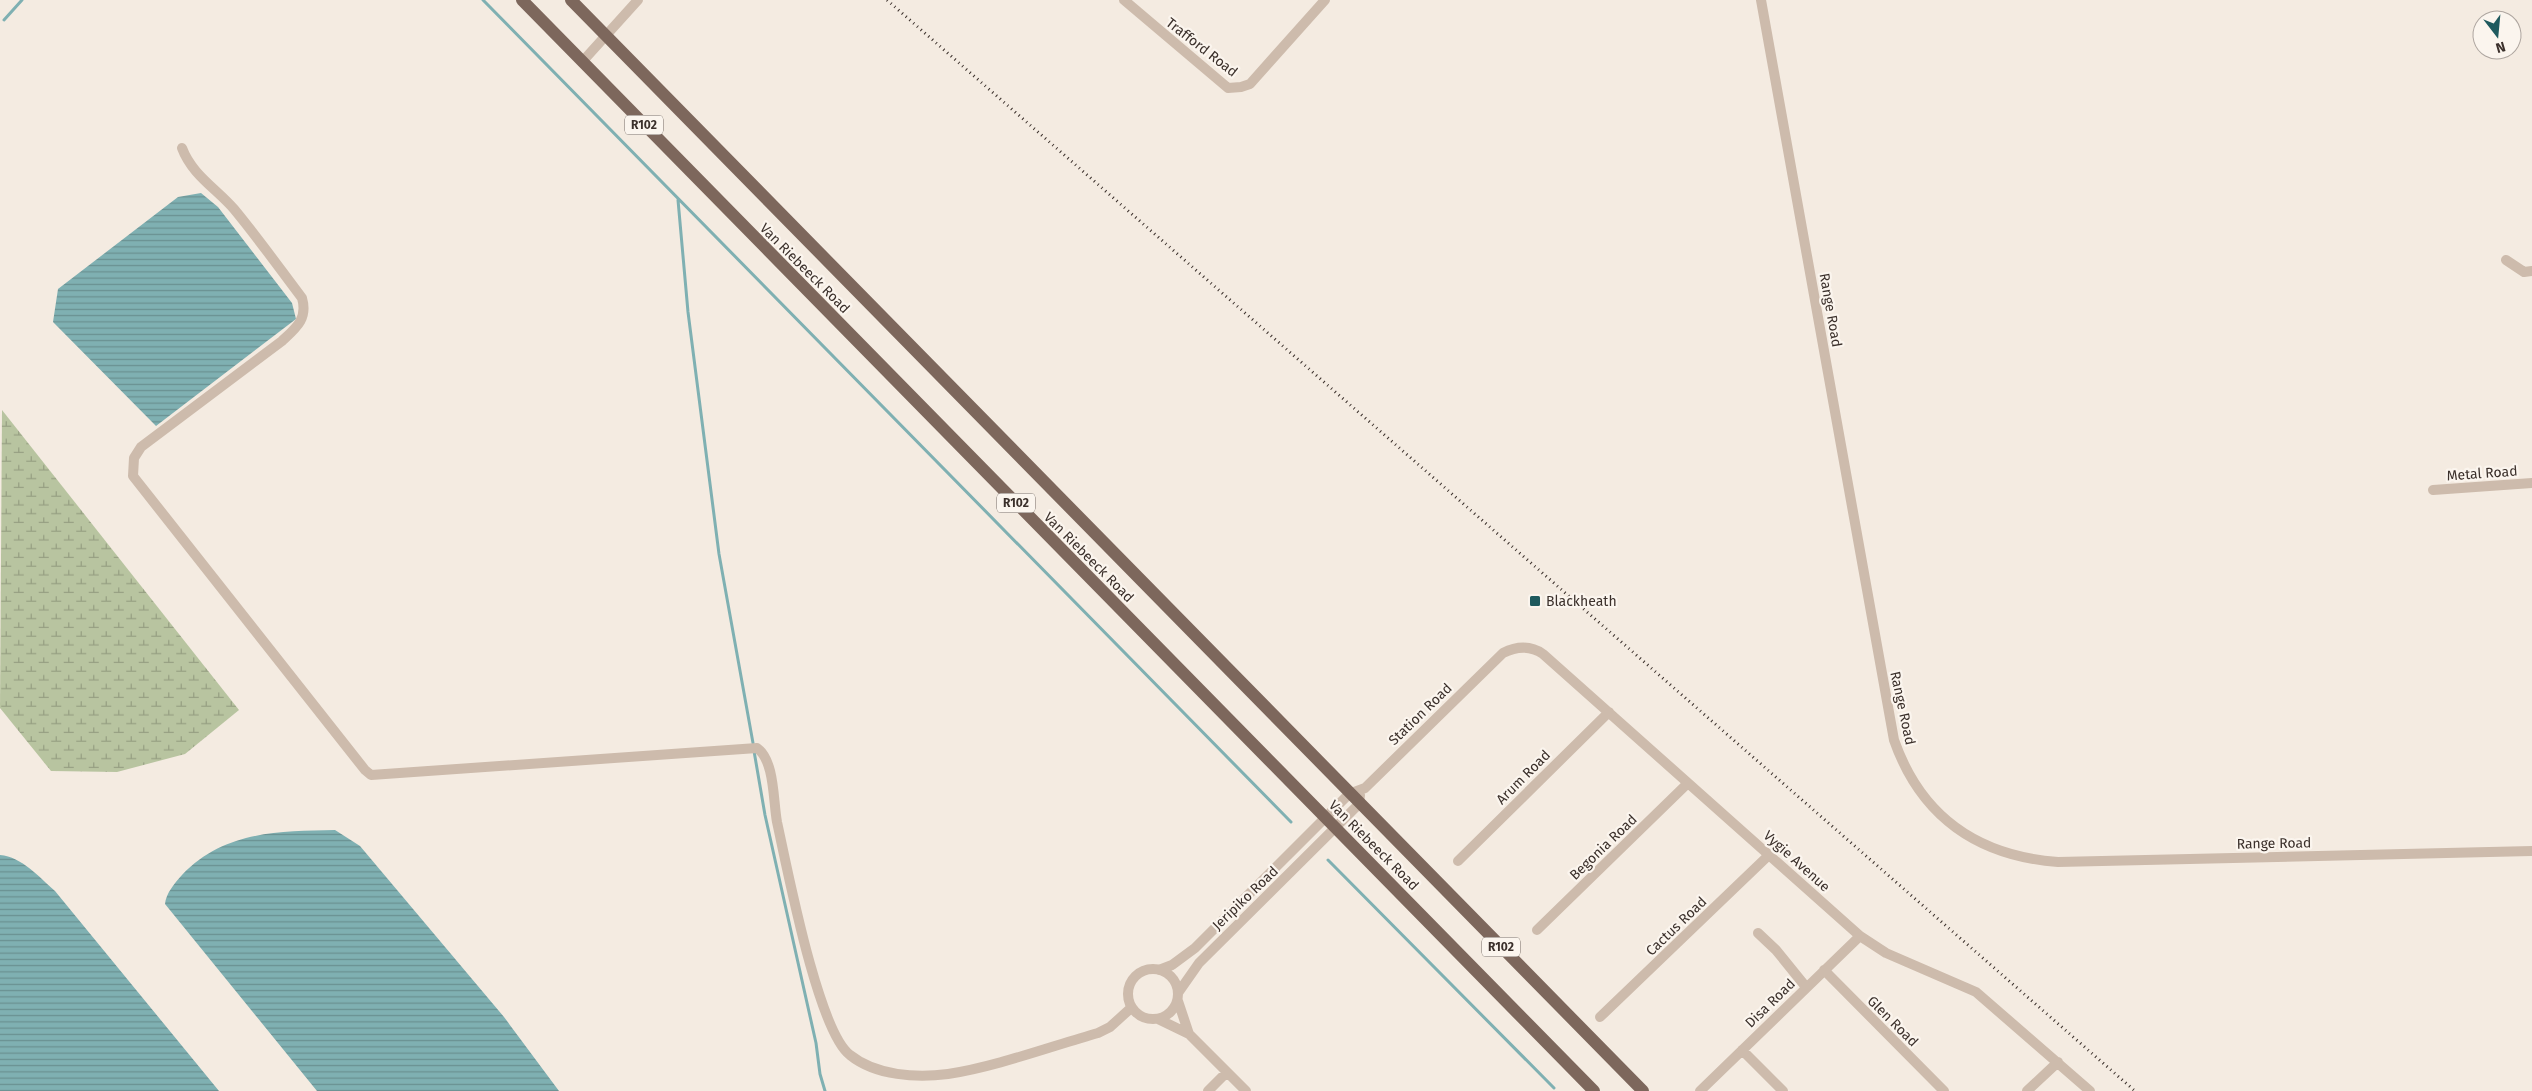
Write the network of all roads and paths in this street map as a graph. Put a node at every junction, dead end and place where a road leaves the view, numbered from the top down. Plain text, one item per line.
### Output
1 (522, 0) edge
2 (572, 0) edge
3 (638, 0) edge
4 (1124, 0) edge
5 (1325, 0) edge
6 (1762, 0) edge
7 (607, 36) junction
8 (582, 62) junction
9 (182, 148) dead end
10 (2506, 260) dead end
11 (2532, 271) edge
12 (2532, 483) edge
13 (2433, 490) dead end
14 (1498, 658) joint
15 (1609, 712) junction
16 (1688, 783) junction
17 (1357, 796) junction
18 (1326, 817) junction
19 (1336, 828) junction
20 (2532, 851) edge
21 (1770, 854) junction
22 (1458, 861) dead end
23 (1537, 930) dead end
24 (1758, 933) dead end
25 (1860, 936) junction
26 (1159, 970) junction
27 (1824, 970) junction
28 (1806, 987) junction
29 (1178, 997) junction
30 (1131, 1008) junction
31 (1600, 1017) dead end
32 (1158, 1020) junction
33 (1189, 1034) junction
34 (1742, 1050) junction
35 (2058, 1062) junction
36 (1227, 1072) junction
37 (1208, 1091) edge
38 (1246, 1091) edge
39 (1594, 1091) edge
40 (1643, 1091) edge
41 (1700, 1091) edge
42 (1783, 1091) edge
43 (1944, 1091) edge
44 (2027, 1091) edge
45 (2090, 1091) edge

1 - 8 main road, Van Riebeeck Road / R102
2 - 7 main road, Van Riebeeck Road / R102
3 - 7 street
4 - 5 street, Trafford Road
6 - 20 street, Range Road
7 - 8 street
7 - 17 main road, Van Riebeeck Road / R102
8 - 18 main road, Van Riebeeck Road / R102
9 - 30 street
10 - 11 street
12 - 13 street, Metal Road
14 - 15 street, Vygie Avenue
14 - 17 street, Station Road
15 - 16 street, Vygie Avenue
15 - 22 street, Arum Road
16 - 21 street, Vygie Avenue
16 - 23 street, Begonia Road
17 - 18 street, Jeripiko Road
17 - 19 street, Jeripiko Road
17 - 40 main road, Van Riebeeck Road / R102
18 - 19 main road, Van Riebeeck Road / R102
18 - 26 street, Jeripiko Road
19 - 29 street, Jeripiko Road
19 - 39 main road, Van Riebeeck Road / R102
21 - 25 street, Vygie Avenue
21 - 31 street, Cactus Road
24 - 28 street
25 - 27 street, Disa Road
25 - 35 street, Vygie Avenue
26 - 29 street
26 - 30 street
27 - 28 street, Disa Road
27 - 43 street, Glen Road
28 - 34 street, Disa Road
29 - 32 street
29 - 33 street
30 - 32 street
32 - 33 street
33 - 36 street
34 - 41 street, Disa Road
34 - 42 street
35 - 44 street
35 - 45 street, Vygie Avenue
36 - 37 street
36 - 38 street

